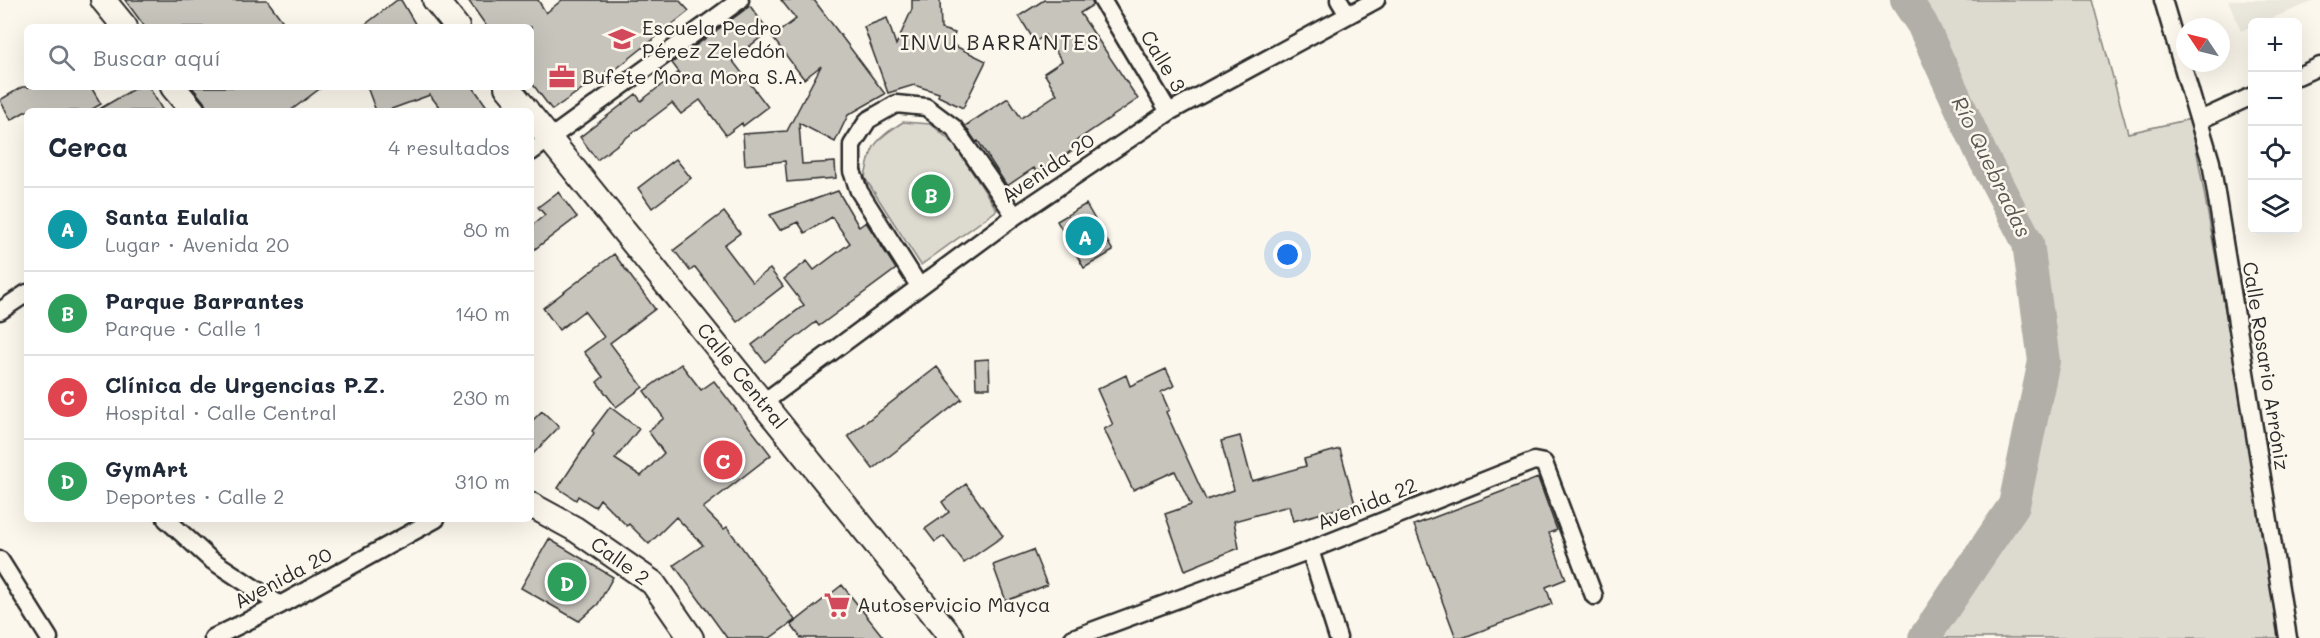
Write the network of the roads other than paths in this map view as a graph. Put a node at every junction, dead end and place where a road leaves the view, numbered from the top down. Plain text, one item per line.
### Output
1 (103, 0) edge
2 (435, 0) edge
3 (740, 0) edge
4 (1102, 0) edge
5 (1339, 0) edge
6 (1376, 0) edge
7 (2163, 0) edge
8 (1348, 15) junction
9 (123, 24) edge
10 (455, 24) edge
11 (2320, 66) edge
12 (2302, 74) edge
13 (176, 90) edge
14 (510, 90) edge
15 (2248, 98) edge
16 (191, 108) edge
17 (524, 108) edge
18 (1169, 112) junction
19 (2200, 120) junction
20 (534, 126) edge
21 (540, 145) edge
22 (1015, 216) junction
23 (919, 286) junction
24 (24, 295) edge
25 (0, 311) edge
26 (764, 402) junction
27 (534, 507) edge
28 (169, 522) edge
29 (431, 522) edge
30 (1310, 550) junction
31 (0, 560) edge
32 (1594, 596) dead end
33 (280, 605) junction
34 (49, 638) edge
35 (213, 638) edge
36 (691, 638) edge
37 (952, 638) edge
38 (1073, 638) edge
39 (1338, 638) edge
40 (2288, 638) edge

1 - 9 main road
2 - 10 main road
3 - 21 street
4 - 18 street, Calle 3
5 - 8 street
6 - 8 street, Avenida 20
7 - 19 street, Calle Rosario Arróniz
8 - 18 street, Avenida 20
11 - 12 street
13 - 16 main road
14 - 17 main road
15 - 19 street
18 - 22 street, Avenida 20
19 - 40 street, Calle Rosario Arróniz
20 - 21 main road, Calle Central
21 - 26 main road, Calle Central
22 - 23 street, Avenida 20
22 - 23 street
23 - 26 street, Avenida 20
24 - 25 street
26 - 37 main road, Calle Central
27 - 36 main road, Calle 2
28 - 33 street
29 - 33 street, Avenida 20
30 - 32 street, Avenida 22
30 - 38 street, Avenida 22
30 - 39 street
31 - 34 street
33 - 35 street, Avenida 20

